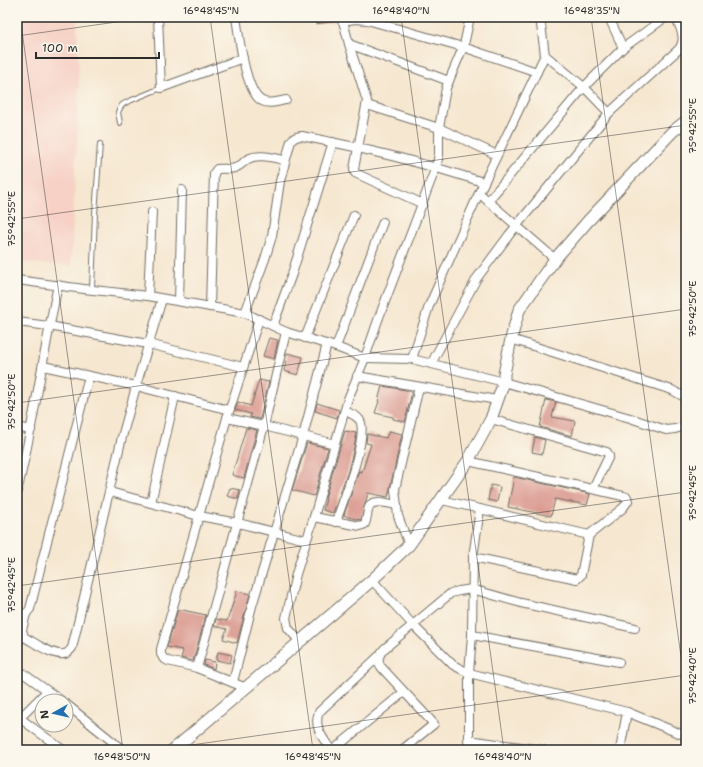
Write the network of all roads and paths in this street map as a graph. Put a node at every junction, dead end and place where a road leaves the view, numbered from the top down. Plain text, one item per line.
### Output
1 (158, 17) edge
2 (236, 17) edge
3 (470, 17) edge
4 (540, 17) edge
5 (610, 17) edge
6 (666, 17) edge
7 (676, 17) edge
8 (342, 19) edge
9 (349, 44) junction
10 (462, 47) junction
11 (623, 48) junction
12 (545, 55) junction
13 (243, 58) junction
14 (537, 72) junction
15 (449, 82) junction
16 (584, 87) junction
17 (161, 88) junction
18 (286, 100) dead end
19 (367, 105) junction
20 (609, 113) junction
21 (686, 121) edge
22 (120, 123) dead end
23 (439, 128) junction
24 (333, 142) junction
25 (100, 144) dead end
26 (359, 147) junction
27 (497, 155) junction
28 (285, 160) junction
29 (436, 167) junction
30 (483, 182) junction
31 (182, 190) dead end
32 (479, 193) junction
33 (488, 201) junction
34 (423, 204) junction
35 (152, 212) dead end
36 (354, 216) dead end
37 (383, 222) dead end
38 (517, 225) junction
39 (555, 259) junction
40 (17, 280) edge
41 (58, 285) junction
42 (92, 290) junction
43 (148, 296) junction
44 (162, 299) junction
45 (179, 301) junction
46 (210, 307) junction
47 (245, 313) junction
48 (259, 319) junction
49 (17, 322) edge
50 (49, 326) junction
51 (272, 326) junction
52 (286, 332) junction
53 (305, 338) junction
54 (511, 339) junction
55 (148, 344) junction
56 (327, 344) junction
57 (336, 347) junction
58 (365, 358) junction
59 (412, 359) junction
60 (431, 364) junction
61 (43, 366) junction
62 (243, 366) junction
63 (89, 376) junction
64 (357, 376) junction
65 (504, 382) junction
66 (136, 386) junction
67 (419, 387) junction
68 (176, 396) junction
69 (686, 398) edge
70 (497, 400) junction
71 (345, 410) junction
72 (228, 414) junction
73 (491, 419) junction
74 (686, 422) edge
75 (264, 426) junction
76 (17, 427) edge
77 (31, 430) junction
78 (303, 436) junction
79 (335, 444) junction
80 (468, 461) junction
81 (20, 466) edge
82 (593, 489) junction
83 (17, 492) edge
84 (110, 492) junction
85 (442, 500) junction
86 (151, 503) junction
87 (397, 505) junction
88 (480, 509) junction
89 (199, 516) junction
90 (314, 518) junction
91 (336, 522) junction
92 (238, 524) junction
93 (274, 532) junction
94 (588, 535) junction
95 (306, 540) junction
96 (409, 545) junction
97 (473, 557) junction
98 (372, 580) junction
99 (472, 589) junction
100 (17, 613) edge
101 (26, 614) junction
102 (413, 625) junction
103 (635, 628) dead end
104 (23, 634) junction
105 (472, 635) junction
106 (300, 642) junction
107 (17, 644) edge
108 (378, 656) junction
109 (620, 662) dead end
110 (197, 668) junction
111 (17, 669) edge
112 (469, 673) junction
113 (233, 682) junction
114 (246, 688) junction
115 (47, 691) junction
116 (404, 692) junction
117 (50, 693) edge
118 (74, 710) edge
119 (627, 712) junction
120 (19, 717) edge
121 (686, 736) edge
122 (468, 740) junction
123 (63, 750) edge
124 (123, 750) edge
125 (173, 750) edge
126 (332, 750) edge
127 (402, 750) edge
128 (468, 750) edge
129 (543, 750) edge
130 (620, 750) edge

1 - 17 street
2 - 13 street
3 - 10 street
4 - 12 street
5 - 11 street
6 - 11 street
7 - 20 street
8 - 9 street
8 - 10 street
9 - 15 street
9 - 19 street
10 - 14 street
10 - 15 street
11 - 16 street
12 - 14 street
12 - 16 street
13 - 17 street
13 - 18 street
14 - 27 street
15 - 23 street
16 - 20 street
16 - 33 street
17 - 22 lane
19 - 23 street
19 - 26 street
20 - 38 street
21 - 39 main road
23 - 27 street
23 - 29 street
24 - 26 street
24 - 28 street
24 - 51 street
25 - 42 lane
26 - 29 street
26 - 34 street
27 - 30 street
28 - 46 street
28 - 47 street
29 - 30 street
29 - 34 street
30 - 32 street
31 - 45 street
32 - 33 street
32 - 59 street
33 - 38 street
34 - 58 street
35 - 43 street
36 - 53 street
37 - 57 street
38 - 39 street
38 - 60 street
39 - 54 main road
40 - 41 street
41 - 42 street
41 - 50 street
42 - 43 street
43 - 44 street
44 - 45 street
44 - 55 street
45 - 46 street
46 - 47 street
47 - 48 street
48 - 51 street
48 - 62 street
49 - 50 street
50 - 55 street
50 - 61 street
51 - 52 street
52 - 53 street
52 - 75 street
53 - 56 street
54 - 65 main road
54 - 69 street
55 - 62 street
55 - 66 street
56 - 57 street
56 - 78 street
57 - 58 street
58 - 59 street
58 - 64 street
59 - 60 street
60 - 65 street
61 - 63 street
61 - 77 street
62 - 72 street
63 - 66 street
63 - 101 street
64 - 67 street
64 - 71 street
65 - 70 main road
65 - 74 street
66 - 68 street
66 - 84 street
67 - 70 street
67 - 87 street
68 - 72 street
68 - 86 street
70 - 73 main road
71 - 79 street
71 - 91 street
72 - 75 street
72 - 89 street
73 - 80 main road
73 - 82 street
75 - 78 street
75 - 92 street
76 - 77 street
77 - 81 street
78 - 79 street
78 - 93 street
79 - 90 street
80 - 82 street
80 - 85 main road
81 - 83 street
82 - 94 street
84 - 86 street
84 - 104 street
85 - 88 street
85 - 96 main road
86 - 89 street
87 - 91 street
87 - 96 street
88 - 94 street
88 - 97 street
89 - 92 street
89 - 110 street
90 - 91 street
90 - 95 street
92 - 93 street
92 - 110 street
93 - 95 street
93 - 113 street
94 - 97 street
95 - 106 street
96 - 98 main road
97 - 99 street
98 - 102 street
98 - 106 main road
99 - 102 street
99 - 103 street
99 - 105 street
100 - 101 street
101 - 104 street
102 - 108 street
102 - 112 street
104 - 107 street
105 - 109 street
105 - 112 street
106 - 114 main road
108 - 116 street
108 - 126 street
110 - 113 street
111 - 115 street
112 - 119 street
112 - 122 street
113 - 114 street
114 - 125 main road
115 - 117 street
115 - 120 street
116 - 126 street
116 - 127 street
118 - 124 street
119 - 121 street
119 - 130 street
120 - 123 street
122 - 128 street
122 - 129 street

